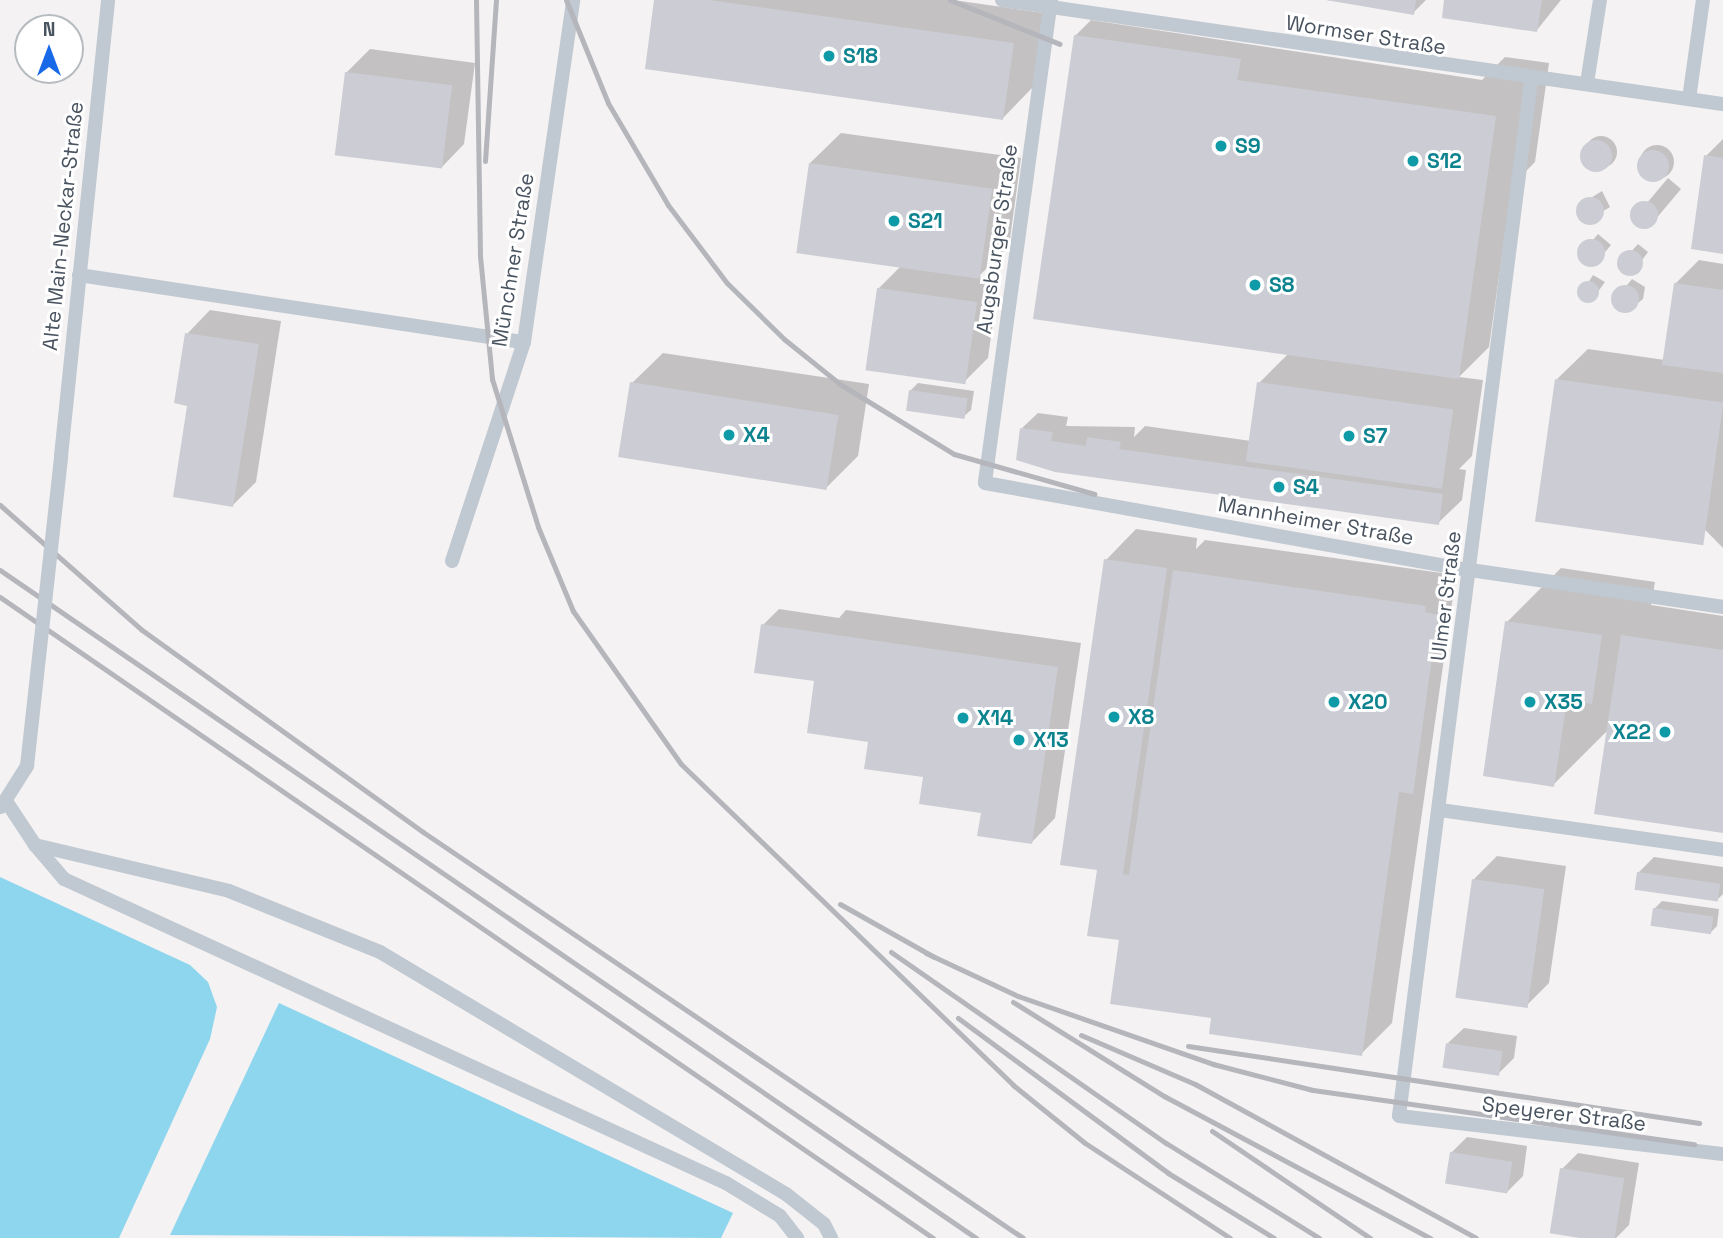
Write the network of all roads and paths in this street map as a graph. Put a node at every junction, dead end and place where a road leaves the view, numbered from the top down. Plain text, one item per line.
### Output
1 (108, 0) edge
2 (573, 0) edge
3 (1002, 0) edge
4 (1600, 0) edge
5 (1703, 0) edge
6 (1051, 4) edge
7 (1531, 81) junction
8 (1587, 83) junction
9 (1689, 99) junction
10 (1723, 104) edge
11 (79, 275) junction
12 (524, 342) junction
13 (985, 483) joint
14 (452, 561) dead end
15 (1470, 570) junction
16 (1723, 607) edge
17 (4, 806) edge
18 (1440, 810) junction
19 (34, 845) junction
20 (1723, 850) edge
21 (1399, 1116) joint
22 (1723, 1149) edge
23 (1723, 1154) edge
24 (797, 1238) edge
25 (831, 1238) edge

1 - 11 lane, Alte Main-Neckar-Straße
2 - 12 lane, Münchner Straße
3 - 6 lane, Wormser Straße
4 - 8 lane
5 - 9 lane
6 - 7 lane, Wormser Straße
6 - 13 lane, Augsburger Straße
7 - 8 lane, Wormser Straße
7 - 15 lane, Ulmer Straße
8 - 9 lane, Wormser Straße
9 - 10 lane, Wormser Straße
11 - 12 lane
11 - 17 lane, Alte Main-Neckar-Straße, bridge
12 - 14 lane, Münchner Straße
13 - 15 lane, Mannheimer Straße
15 - 16 lane, Mannheimer Straße
15 - 18 lane, Ulmer Straße
17 - 19 lane
18 - 20 lane
18 - 21 lane, Ulmer Straße
19 - 24 lane
19 - 25 lane
21 - 23 lane, Speyerer Straße
22 - 23 lane

